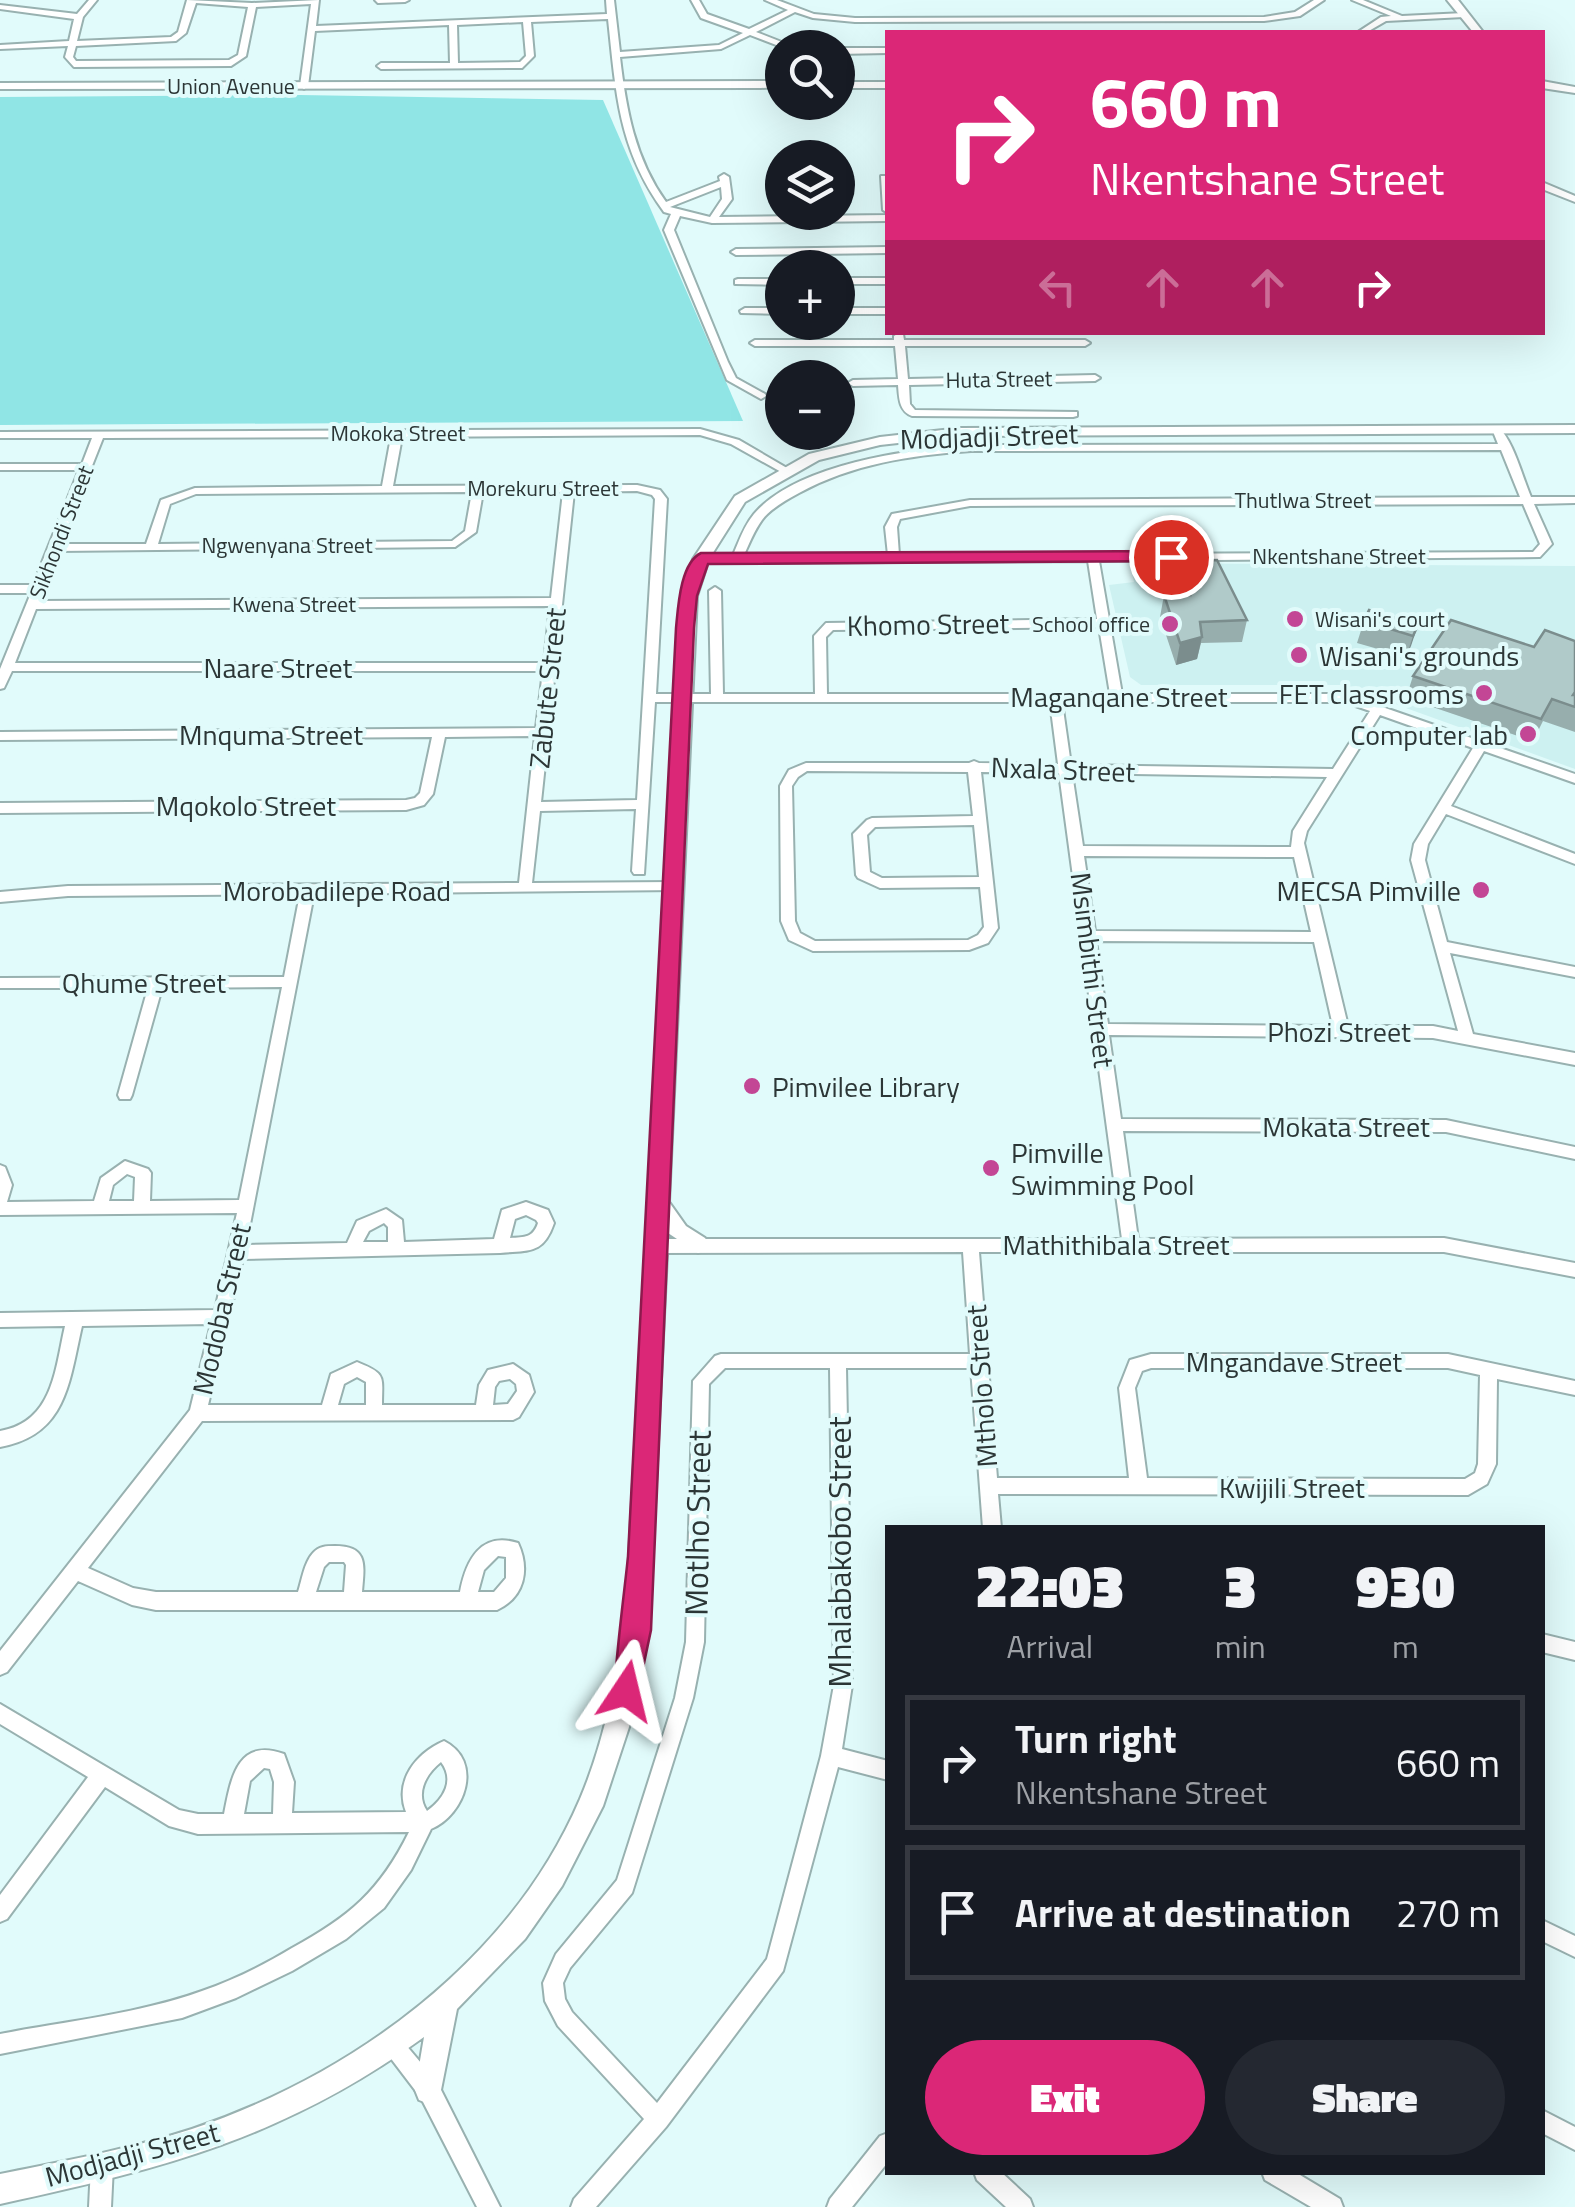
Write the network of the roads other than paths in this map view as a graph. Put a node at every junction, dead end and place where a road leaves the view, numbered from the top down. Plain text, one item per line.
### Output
1 (93, 0) edge
2 (192, 0) edge
3 (405, 0) edge
4 (610, 0) edge
5 (695, 0) edge
6 (770, 0) edge
7 (1008, 0) edge
8 (1320, 0) edge
9 (1356, 0) edge
10 (1452, 0) edge
11 (315, 1) edge
12 (378, 1) edge
13 (252, 5) junction
14 (0, 8) edge
15 (793, 10) junction
16 (1464, 15) junction
17 (612, 16) junction
18 (79, 17) junction
19 (1402, 18) junction
20 (1011, 19) junction
21 (527, 20) junction
22 (453, 22) junction
23 (374, 26) junction
24 (312, 29) junction
25 (1365, 30) edge
26 (1476, 30) edge
27 (751, 34) junction
28 (765, 39) edge
29 (71, 44) junction
30 (0, 48) edge
31 (855, 50) edge
32 (885, 50) edge
33 (618, 56) junction
34 (454, 65) junction
35 (381, 66) dead end
36 (1575, 82) edge
37 (765, 84) edge
38 (1545, 84) edge
39 (855, 85) edge
40 (885, 85) edge
41 (0, 86) edge
42 (304, 86) junction
43 (622, 86) junction
44 (884, 178) dead end
45 (885, 186) edge
46 (1545, 186) edge
47 (1575, 200) edge
48 (664, 206) junction
49 (676, 214) junction
50 (855, 217) edge
51 (765, 218) edge
52 (885, 218) edge
53 (712, 220) junction
54 (885, 250) edge
55 (736, 252) dead end
56 (885, 280) edge
57 (855, 281) edge
58 (738, 282) dead end
59 (765, 282) edge
60 (745, 312) dead end
61 (765, 312) edge
62 (855, 312) edge
63 (885, 312) edge
64 (899, 337) edge
65 (1086, 342) dead end
66 (755, 343) dead end
67 (1094, 378) dead end
68 (904, 380) junction
69 (855, 383) edge
70 (761, 396) dead end
71 (1072, 414) dead end
72 (1497, 429) junction
73 (1575, 429) edge
74 (397, 433) junction
75 (99, 434) junction
76 (0, 435) edge
77 (1506, 446) junction
78 (0, 468) edge
79 (86, 468) junction
80 (786, 471) junction
81 (569, 488) junction
82 (387, 489) junction
83 (478, 489) junction
84 (1529, 499) junction
85 (1575, 500) edge
86 (151, 546) junction
87 (54, 548) junction
88 (1092, 557) junction
89 (894, 558) junction
90 (701, 559) junction
91 (737, 559) junction
92 (0, 590) edge
93 (37, 590) junction
94 (716, 591) dead end
95 (556, 602) junction
96 (32, 605) junction
97 (1103, 623) junction
98 (548, 666) junction
99 (8, 667) junction
100 (0, 684) edge
101 (1055, 696) junction
102 (1116, 696) junction
103 (648, 698) junction
104 (682, 698) junction
105 (717, 698) junction
106 (821, 698) junction
107 (1378, 708) junction
108 (542, 732) junction
109 (439, 733) junction
110 (0, 736) edge
111 (1481, 746) junction
112 (974, 765) junction
113 (1066, 766) junction
114 (1335, 772) junction
115 (1575, 780) edge
116 (642, 804) junction
117 (536, 807) junction
118 (0, 808) edge
119 (1445, 809) junction
120 (978, 820) junction
121 (1078, 851) junction
122 (1298, 852) junction
123 (1575, 858) edge
124 (638, 871) dead end
125 (985, 882) junction
126 (526, 888) junction
127 (674, 888) junction
128 (308, 890) junction
129 (0, 896) edge
130 (1090, 936) junction
131 (1318, 936) junction
132 (1443, 946) junction
133 (1575, 972) edge
134 (288, 982) junction
135 (0, 984) edge
136 (156, 984) junction
137 (1101, 1030) junction
138 (1342, 1031) junction
139 (1466, 1036) junction
140 (1575, 1059) edge
141 (125, 1095) dead end
142 (1113, 1125) junction
143 (1575, 1153) edge
144 (0, 1171) edge
145 (0, 1200) edge
146 (657, 1202) junction
147 (244, 1206) junction
148 (0, 1208) edge
149 (100, 1208) junction
150 (142, 1208) junction
151 (698, 1244) junction
152 (970, 1244) junction
153 (1131, 1244) junction
154 (500, 1246) dead end
155 (655, 1246) junction
156 (352, 1248) junction
157 (396, 1248) junction
158 (236, 1252) junction
159 (1575, 1270) edge
160 (220, 1317) junction
161 (75, 1319) junction
162 (0, 1320) edge
163 (838, 1361) junction
164 (979, 1361) junction
165 (1489, 1368) junction
166 (1575, 1388) edge
167 (483, 1412) dead end
168 (198, 1413) junction
169 (328, 1413) junction
170 (374, 1413) junction
171 (0, 1439) edge
172 (988, 1486) junction
173 (1139, 1487) junction
174 (992, 1525) edge
175 (78, 1572) junction
176 (468, 1600) dead end
177 (352, 1601) junction
178 (305, 1602) junction
179 (1545, 1644) edge
180 (1575, 1651) edge
181 (0, 1666) edge
182 (0, 1713) edge
183 (831, 1756) junction
184 (885, 1770) edge
185 (101, 1776) junction
186 (282, 1822) junction
187 (232, 1823) junction
188 (0, 1912) edge
189 (1545, 1931) edge
190 (1575, 1946) edge
191 (444, 2002) junction
192 (0, 2044) edge
193 (393, 2045) junction
194 (428, 2090) junction
195 (658, 2119) junction
196 (1545, 2122) edge
197 (1575, 2138) edge
198 (885, 2148) edge
199 (102, 2166) junction
200 (988, 2175) edge
201 (1278, 2175) edge
202 (0, 2189) edge
203 (100, 2207) edge
204 (489, 2207) edge
205 (582, 2207) edge
206 (838, 2207) edge
207 (1022, 2207) edge
208 (1332, 2207) edge

1 - 18 street
2 - 13 street
2 - 29 street
3 - 12 street
4 - 17 street
5 - 27 street
6 - 15 street
7 - 20 street
8 - 20 street
9 - 19 street
10 - 16 street
11 - 13 street
11 - 24 street
12 - 23 street
13 - 29 street
14 - 18 street
15 - 20 street
15 - 27 street
16 - 19 street
16 - 26 street
17 - 21 street
17 - 33 street
18 - 29 street
19 - 25 street
21 - 22 street
21 - 34 street
22 - 23 street
22 - 34 street
23 - 24 street
24 - 42 street
27 - 28 street
27 - 33 street
29 - 30 street
31 - 32 street
33 - 43 street
34 - 35 street
36 - 38 street
37 - 43 street, Union Avenue
39 - 40 street
41 - 42 street, Union Avenue
42 - 43 street, Union Avenue
43 - 48 street
44 - 45 street
46 - 47 street
48 - 49 street
48 - 53 street
49 - 53 street
49 - 70 street
50 - 52 street
51 - 53 street
54 - 55 street
56 - 57 street
58 - 59 street
60 - 61 street
62 - 63 street
64 - 65 street
64 - 66 street
64 - 68 street
67 - 68 street, Huta Street
68 - 69 street, Huta Street
68 - 71 street
72 - 73 street, Modjadji Street
72 - 77 street, Nkentshane Street
72 - 80 street, Modjadji Street
74 - 75 street, Mokoka Street
74 - 80 street, Mokoka Street
74 - 82 street
75 - 76 street, Mokoka Street
75 - 79 street, Sikhondi Street
77 - 84 street, Nkentshane Street
77 - 91 street
78 - 79 street
79 - 87 street, Sikhondi Street
80 - 90 street, Modjadji Street
81 - 83 street, Morekuru Street
81 - 95 street, Zabute Street
81 - 103 street, Morekuru Street
82 - 83 street, Morekuru Street
82 - 86 street, Morekuru Street
83 - 86 street, Ngwenyana Street
84 - 85 street, Thutlwa Street
84 - 88 street, Nkentshane Street
84 - 89 street, Thutlwa Street
86 - 87 street, Ngwenyana Street
87 - 93 street, Sikhondi Street
88 - 89 street, Nkentshane Street
88 - 97 street
89 - 91 street, Nkentshane Street
90 - 91 street, Nkentshane Street
90 - 104 street, Modjadji Street
92 - 93 street
93 - 96 street, Sikhondi Street
94 - 105 street
95 - 96 street, Kwena Street
95 - 98 street, Zabute Street
96 - 99 street, Sikhondi Street
97 - 102 street
97 - 106 street, Khomo Street
98 - 99 street, Naare Street
98 - 108 street, Zabute Street
99 - 100 street, Sikhondi Street
101 - 102 street, Maganqane Street
101 - 106 street, Maganqane Street
101 - 113 street, Msimbithi Street
102 - 107 street, Maganqane Street
103 - 104 street, Maganqane Street
103 - 116 street, Morekuru Street
104 - 105 street, Maganqane Street
104 - 127 street, Modjadji Street
105 - 106 street, Maganqane Street
107 - 111 street, Maganqane Street
107 - 114 street
108 - 109 street, Mnquma Street
108 - 117 street, Zabute Street
109 - 110 street, Mnquma Street
109 - 118 street, Mqokolo Street
111 - 115 street, Maganqane Street
111 - 119 street
112 - 113 street, Nxala Street
112 - 120 street
112 - 125 street, Nxala Street
113 - 114 street, Nxala Street
113 - 121 street, Msimbithi Street
114 - 122 street
116 - 117 street
116 - 124 street, Morekuru Street
117 - 126 street, Zabute Street
119 - 123 street
119 - 132 street
120 - 125 street
120 - 125 street
121 - 122 street
121 - 130 street, Msimbithi Street
122 - 131 street
126 - 127 street, Morobadilepe Road
126 - 128 street, Morobadilepe Road
127 - 146 street, Modjadji Street
128 - 129 street, Morobadilepe Road
128 - 134 street, Modoba Street
130 - 131 street
130 - 137 street, Msimbithi Street
131 - 138 street
132 - 133 street
132 - 139 street
134 - 136 street, Qhume Street
134 - 147 street, Modoba Street
135 - 136 street, Qhume Street
136 - 141 street
137 - 138 street, Phozi Street
137 - 142 street, Msimbithi Street
138 - 139 street, Phozi Street
139 - 140 street, Phozi Street
142 - 143 street, Mokata Street
142 - 153 street, Msimbithi Street
144 - 145 street
146 - 151 street
146 - 155 street, Modjadji Street
147 - 150 street
147 - 158 street, Modoba Street
148 - 149 street
149 - 150 street
149 - 150 street
151 - 152 street, Mathithibala Street
151 - 155 street, Mathithibala Street
152 - 153 street, Mathithibala Street
152 - 164 street, Mtholo Street
153 - 159 street, Mathithibala Street
154 - 157 street
155 - 191 street, Modjadji Street
156 - 157 street
156 - 157 street
156 - 158 street
158 - 160 street, Modoba Street
160 - 161 street
160 - 168 street, Modoba Street
161 - 162 street
161 - 171 street
163 - 164 street, Motlho Street
163 - 183 street, Mhalabakobo Street
163 - 195 street, Motlho Street
164 - 172 street, Mtholo Street
165 - 166 street, Mngandave Street
165 - 173 street, Kwijili Street
165 - 173 street, Mngandave Street
167 - 170 street
168 - 169 street
168 - 175 street, Modoba Street
169 - 170 street
169 - 170 street
172 - 173 street, Kwijili Street
172 - 174 street, Mtholo Street
175 - 178 street
175 - 181 street, Modoba Street
176 - 177 street
177 - 178 street
177 - 178 street
179 - 180 street
182 - 185 street
183 - 184 street
183 - 195 street, Mhalabakobo Street
185 - 187 street
185 - 188 street
186 - 187 street
186 - 187 street
186 - 192 street
189 - 190 street
191 - 193 street, Modjadji Street
191 - 194 street
193 - 194 street
193 - 199 street, Modjadji Street
194 - 204 street
195 - 205 street, Mhalabakobo Street
196 - 197 street
198 - 206 street
199 - 202 street, Modjadji Street
199 - 203 street
200 - 207 street
201 - 208 street

